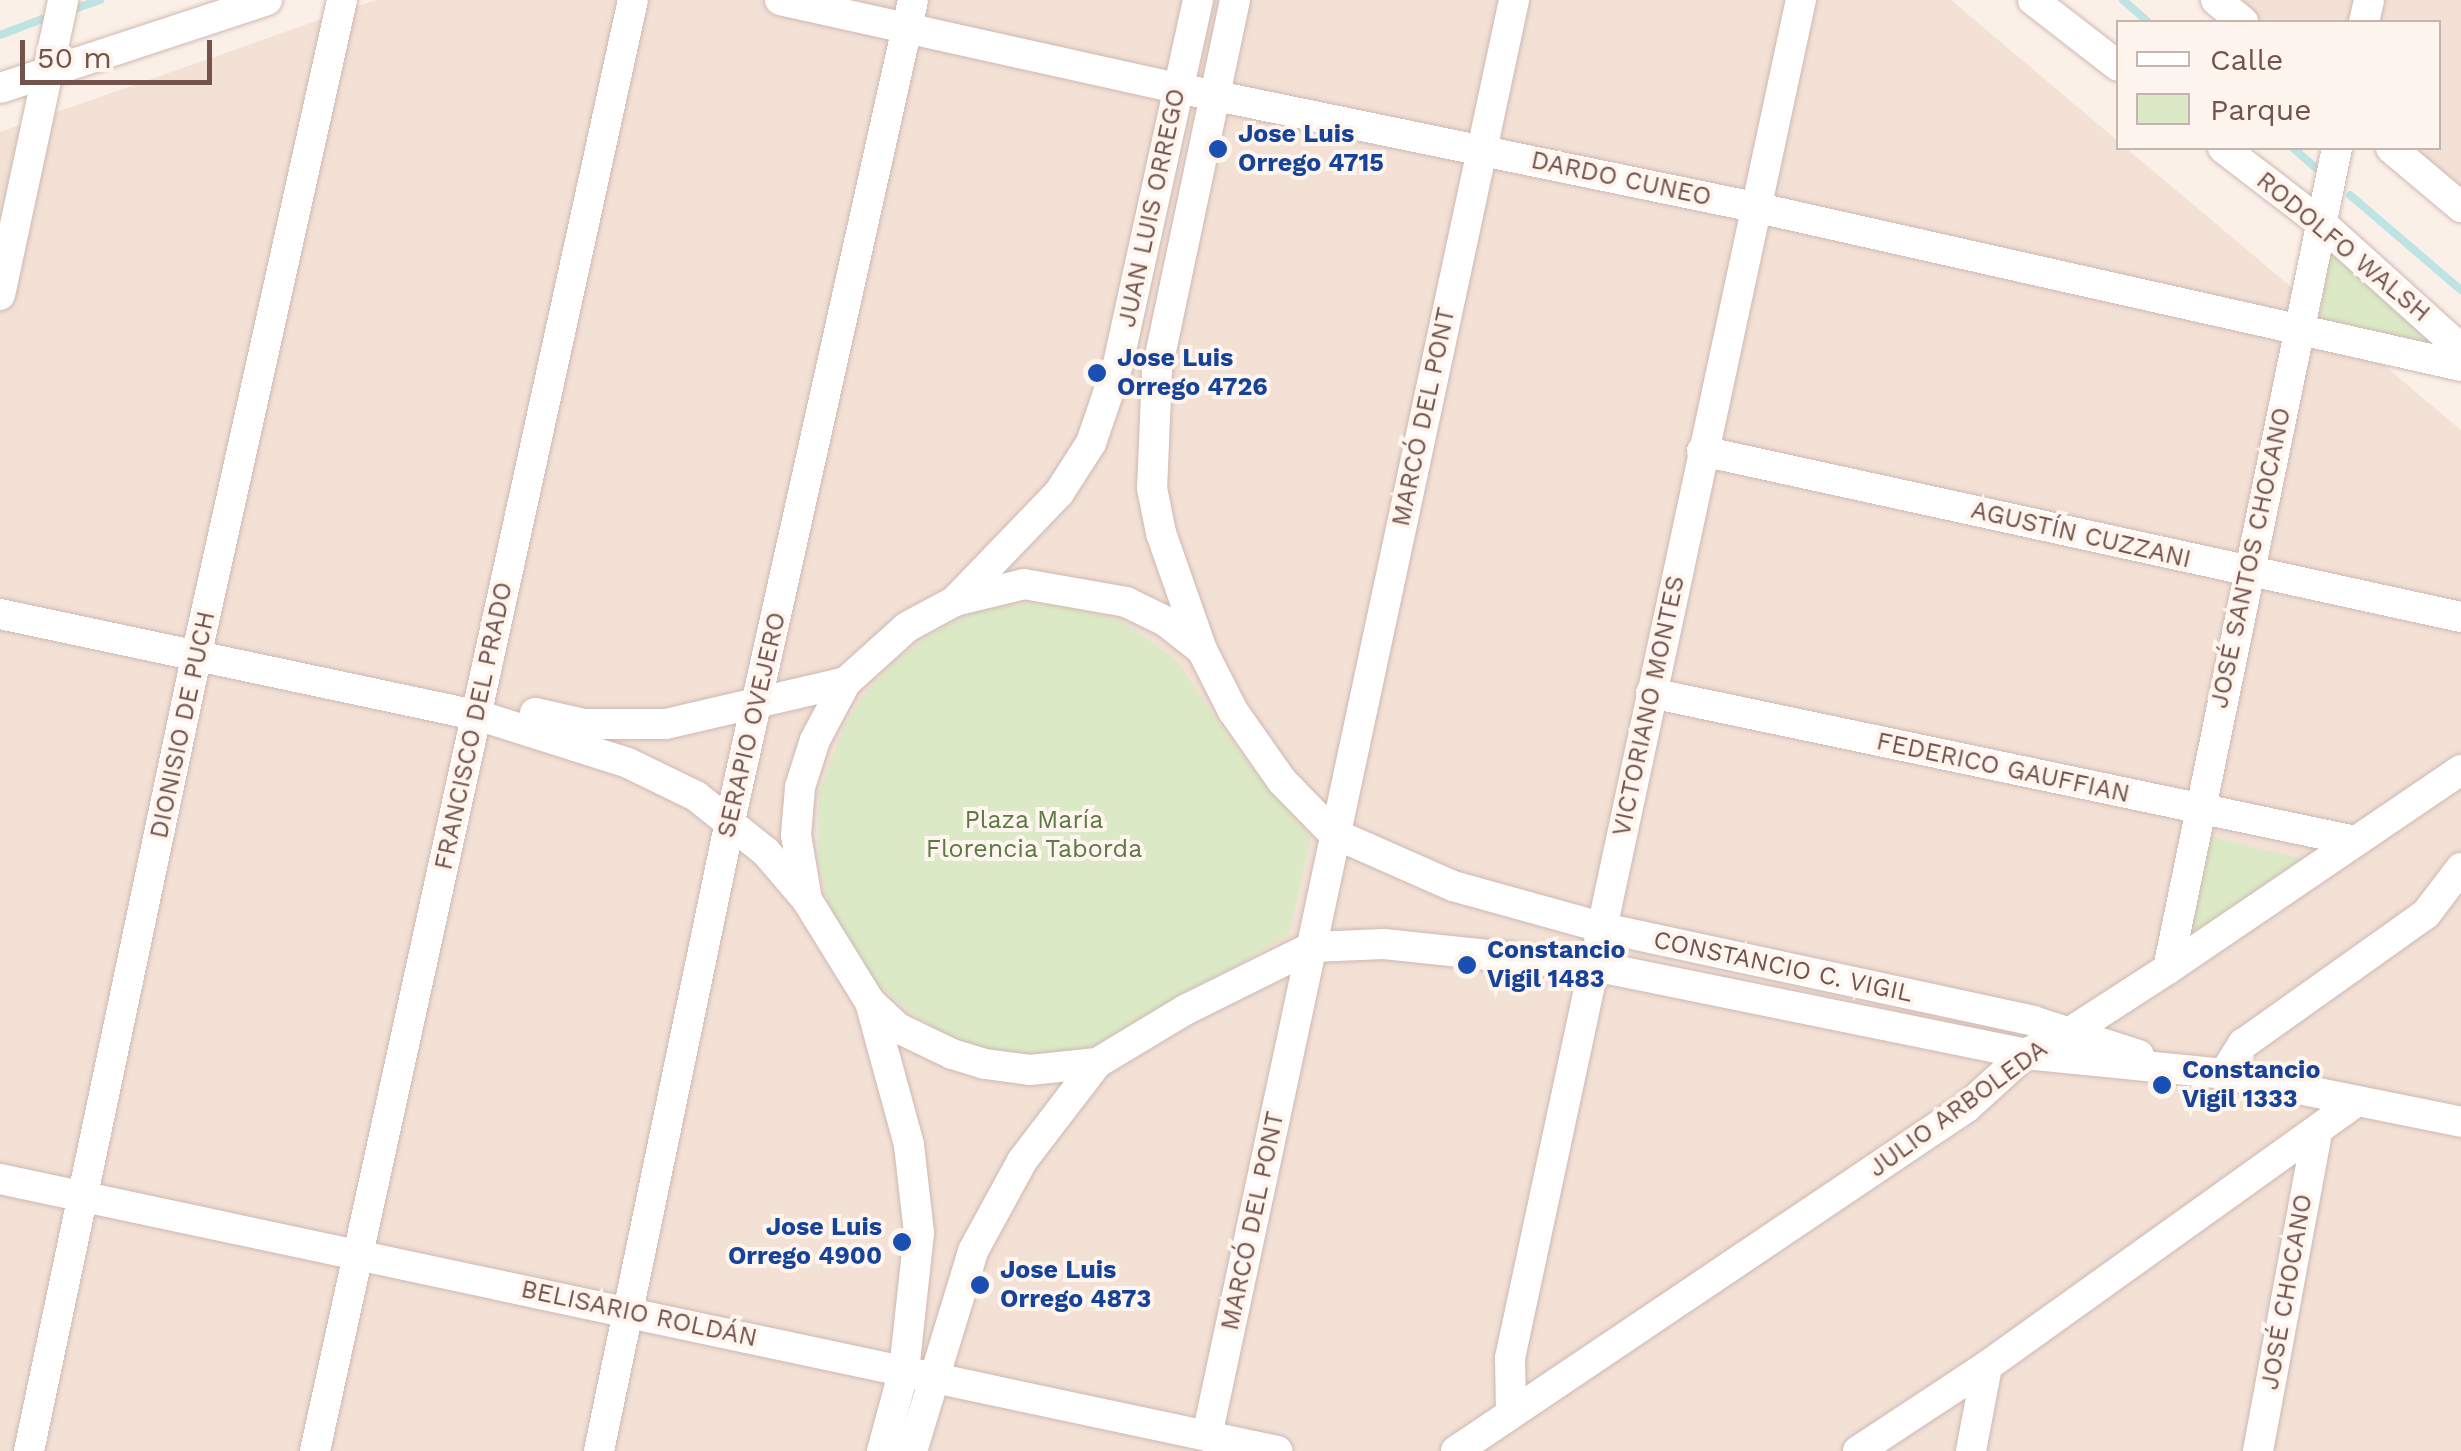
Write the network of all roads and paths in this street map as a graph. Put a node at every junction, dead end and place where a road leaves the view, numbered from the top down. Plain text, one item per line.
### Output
1 (63, 0) edge
2 (267, 0) edge
3 (342, 0) edge
4 (633, 0) edge
5 (780, 0) edge
6 (1198, 0) edge
7 (1235, 0) edge
8 (1514, 0) edge
9 (1800, 0) edge
10 (2032, 0) edge
11 (2216, 0) edge
12 (910, 14) edge
13 (2241, 20) edge
14 (2116, 64) edge
15 (48, 72) junction
16 (0, 88) edge
17 (1178, 88) junction
18 (1215, 94) junction
19 (1482, 150) junction
20 (2226, 150) edge
21 (2336, 150) edge
22 (2393, 150) edge
23 (1754, 206) junction
24 (2461, 206) edge
25 (2321, 223) junction
26 (0, 295) edge
27 (2298, 330) junction
28 (2461, 349) edge
29 (2461, 366) edge
30 (1702, 450) junction
31 (2249, 573) junction
32 (0, 595) edge
33 (955, 601) junction
34 (0, 614) edge
35 (2461, 617) edge
36 (199, 648) junction
37 (1202, 650) junction
38 (846, 682) junction
39 (1650, 694) junction
40 (757, 706) junction
41 (478, 708) junction
42 (2461, 770) edge
43 (2198, 809) junction
44 (730, 821) junction
45 (1334, 833) junction
46 (2355, 841) junction
47 (2461, 868) edge
48 (807, 900) junction
49 (1604, 928) junction
50 (1312, 947) junction
51 (1594, 966) junction
52 (2168, 969) junction
53 (870, 1002) junction
54 (2072, 1031) junction
55 (2026, 1054) junction
56 (1097, 1063) junction
57 (2180, 1070) junction
58 (2224, 1074) junction
59 (2354, 1103) junction
60 (2461, 1122) edge
61 (2316, 1132) junction
62 (0, 1179) edge
63 (84, 1196) junction
64 (358, 1256) junction
65 (628, 1310) junction
66 (1987, 1366) junction
67 (904, 1370) junction
68 (934, 1376) junction
69 (1511, 1413) junction
70 (1207, 1436) junction
71 (29, 1451) edge
72 (315, 1451) edge
73 (599, 1451) edge
74 (882, 1451) edge
75 (912, 1451) edge
76 (1276, 1451) edge
77 (1456, 1451) edge
78 (1858, 1451) edge
79 (1971, 1451) edge
80 (2258, 1451) edge

1 - 15 street
2 - 15 street
3 - 36 street, DIONISIO DE PUCH
4 - 41 street, FRANCISCO DEL PRADO
5 - 12 street, DARDO CUNEO
6 - 17 street, JUAN LUIS ORREGO
7 - 18 street, JUAN LUIS ORREGO
8 - 19 street, MARCÓ DEL PONT
9 - 23 street, VICTORIANO MONTES
10 - 14 street
11 - 13 street
12 - 17 street, DARDO CUNEO
12 - 40 street, SERAPIO OVEJERO
15 - 16 street
15 - 26 street
17 - 18 street, DARDO CUNEO
17 - 33 street, JUAN LUIS ORREGO
18 - 19 street, DARDO CUNEO
18 - 37 street, JUAN LUIS ORREGO
19 - 23 street, DARDO CUNEO
19 - 45 street, MARCÓ DEL PONT
20 - 25 street, RODOLFO WALSH
21 - 25 street, JOSÉ SANTOS CHOCANO
22 - 24 street
23 - 27 street, DARDO CUNEO
23 - 30 street, VICTORIANO MONTES
25 - 27 street, JOSÉ SANTOS CHOCANO
25 - 28 street, RODOLFO WALSH
27 - 29 street, DARDO CUNEO
27 - 31 street, JOSÉ SANTOS CHOCANO
30 - 31 street, AGUSTÍN CUZZANI
30 - 39 street, VICTORIANO MONTES
31 - 35 street, AGUSTÍN CUZZANI
31 - 43 street, JOSÉ SANTOS CHOCANO
32 - 36 street
33 - 37 street
33 - 38 street
34 - 36 street
36 - 41 street
36 - 63 street, DIONISIO DE PUCH
37 - 45 street, JUAN LUIS ORREGO
38 - 40 street
38 - 48 street
39 - 43 street, FEDERICO GAUFFIAN
39 - 49 street, VICTORIANO MONTES
40 - 41 street
40 - 44 street, SERAPIO OVEJERO
41 - 44 street
41 - 64 street, FRANCISCO DEL PRADO
42 - 46 street, JULIO ARBOLEDA
43 - 46 street, FEDERICO GAUFFIAN
43 - 52 street, JOSÉ SANTOS CHOCANO
44 - 48 street
44 - 65 street, SERAPIO OVEJERO
45 - 49 street, CONSTANCIO C. VIGIL
45 - 50 street, MARCÓ DEL PONT
46 - 52 street, JULIO ARBOLEDA
47 - 58 street
48 - 53 street
49 - 51 street, VICTORIANO MONTES
49 - 54 street, CONSTANCIO C. VIGIL
50 - 51 street, CONSTANCIO C. VIGIL
50 - 56 street
50 - 70 street, MARCÓ DEL PONT
51 - 55 street, CONSTANCIO C. VIGIL
51 - 69 street, VICTORIANO MONTES
52 - 54 street, JULIO ARBOLEDA
53 - 56 street
53 - 67 street
54 - 55 street, JULIO ARBOLEDA
54 - 57 street, CONSTANCIO C. VIGIL
55 - 57 street, CONSTANCIO C. VIGIL
55 - 69 street, JULIO ARBOLEDA
56 - 68 street
57 - 58 street, CONSTANCIO C. VIGIL
58 - 59 street, CONSTANCIO C. VIGIL
59 - 60 street, CONSTANCIO C. VIGIL
59 - 61 street
61 - 66 street
61 - 80 street, JOSÉ CHOCANO
62 - 63 street, BELISARIO ROLDÁN
63 - 64 street, BELISARIO ROLDÁN
63 - 71 street, DIONISIO DE PUCH
64 - 65 street, BELISARIO ROLDÁN
64 - 72 street, FRANCISCO DEL PRADO
65 - 67 street, BELISARIO ROLDÁN
65 - 73 street, SERAPIO OVEJERO
66 - 78 street
66 - 79 street
67 - 68 street, BELISARIO ROLDÁN
67 - 74 street
68 - 70 street, BELISARIO ROLDÁN
68 - 75 street
69 - 77 street, JULIO ARBOLEDA
70 - 76 street, BELISARIO ROLDÁN

